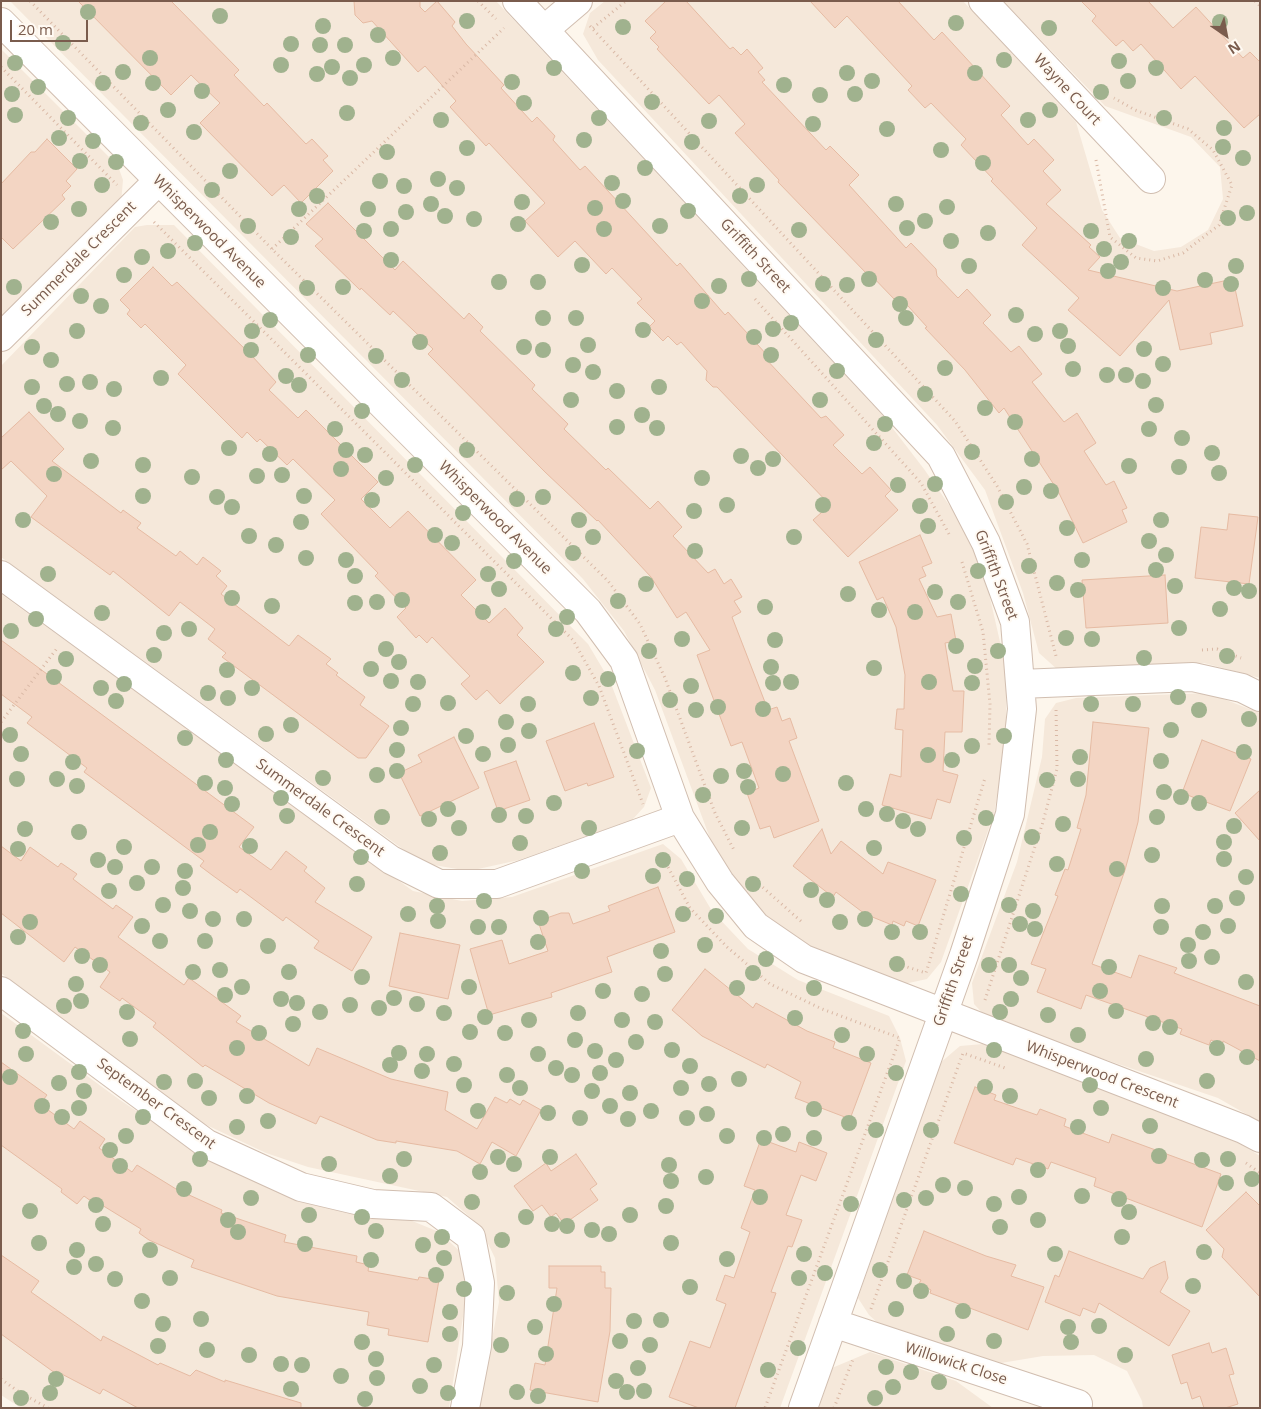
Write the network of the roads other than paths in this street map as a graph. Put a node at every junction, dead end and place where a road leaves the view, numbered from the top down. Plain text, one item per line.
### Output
1 (517, 1) edge
2 (578, 1) edge
3 (983, 1) edge
4 (1, 22) edge
5 (544, 30) junction
6 (1151, 180) dead end
7 (158, 181) junction
8 (1, 337) edge
9 (1, 575) edge
10 (1020, 684) junction
11 (1260, 696) edge
12 (680, 818) junction
13 (1, 991) edge
14 (943, 1014) junction
15 (1260, 1138) edge
16 (833, 1323) junction
17 (1078, 1404) dead end
18 (465, 1408) edge
19 (803, 1408) edge

1 - 5 street, Griffith Street
2 - 5 street
3 - 6 street, Wayne Court
4 - 7 street, Whisperwood Avenue
5 - 10 street, Griffith Street
7 - 8 street, Summerdale Crescent
7 - 12 street, Whisperwood Avenue
9 - 12 street, Summerdale Crescent
10 - 11 street
10 - 14 street, Griffith Street
12 - 14 street, Whisperwood Avenue
13 - 18 street, September Crescent
14 - 15 street, Whisperwood Crescent
14 - 16 street, Griffith Street
16 - 17 street, Willowick Close
16 - 19 street, Griffith Street

